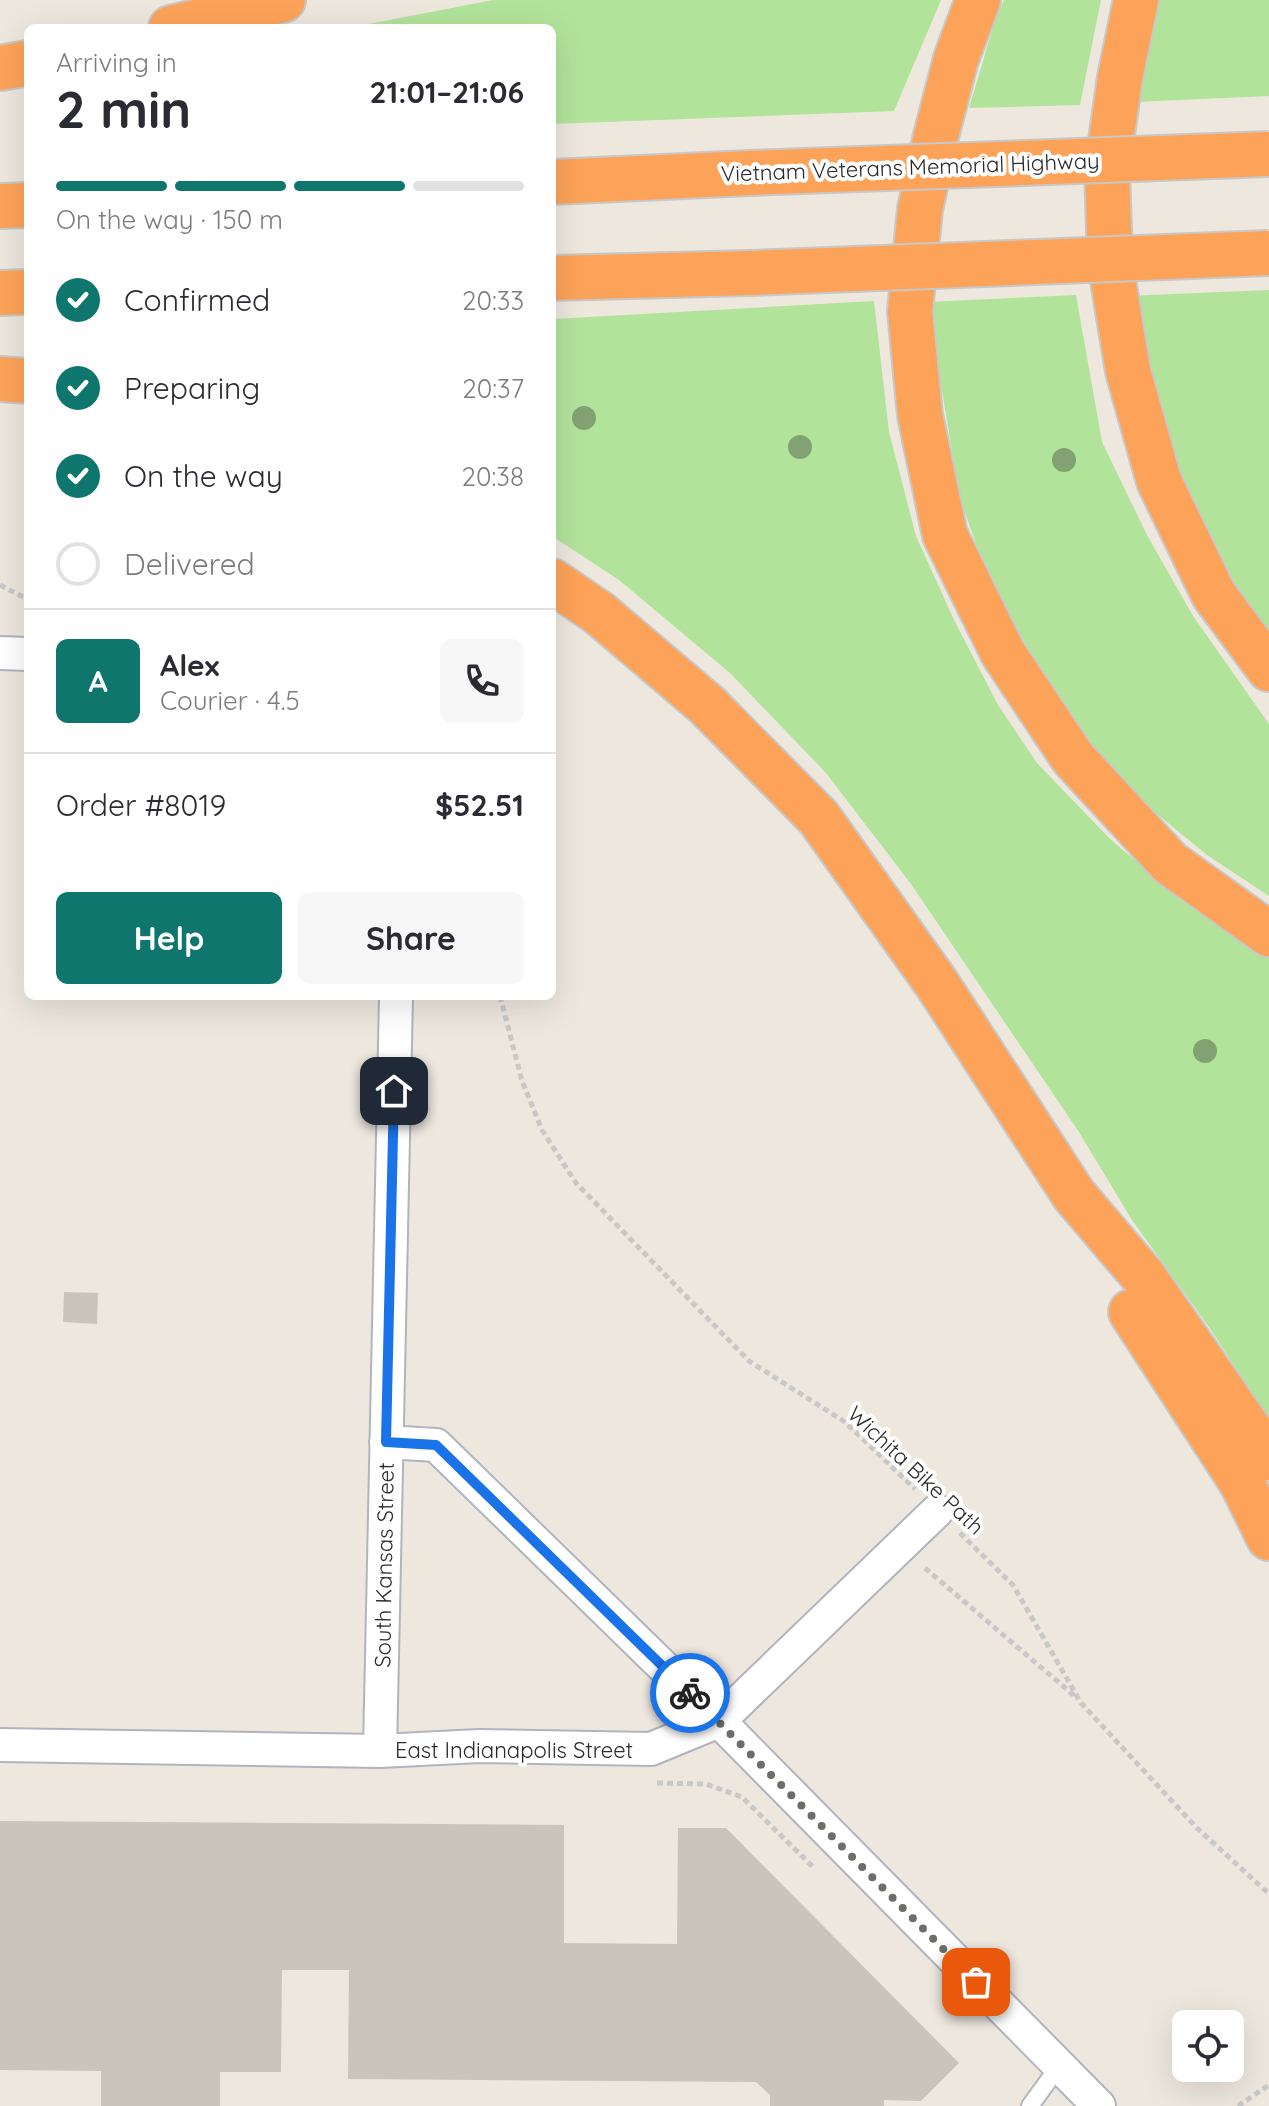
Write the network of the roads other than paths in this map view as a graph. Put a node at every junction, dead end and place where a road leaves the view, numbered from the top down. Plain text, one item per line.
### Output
1 (283, 0) edge
2 (978, 0) edge
3 (1136, 0) edge
4 (187, 24) edge
5 (24, 64) edge
6 (0, 68) edge
7 (1269, 154) edge
8 (556, 182) edge
9 (24, 205) edge
10 (0, 206) edge
11 (1269, 253) edge
12 (556, 278) edge
13 (24, 292) edge
14 (0, 293) edge
15 (0, 379) edge
16 (24, 381) edge
17 (556, 584) edge
18 (0, 653) edge
19 (24, 654) edge
20 (1269, 669) edge
21 (1269, 934) edge
22 (396, 1000) edge
23 (1074, 1195) junction
24 (386, 1442) junction
25 (1269, 1458) edge
26 (937, 1511) road end
27 (1269, 1538) edge
28 (719, 1721) junction
29 (0, 1745) edge
30 (380, 1751) junction
31 (1059, 2066) junction
32 (1030, 2106) edge
33 (1099, 2106) edge

1 - 4 highway
2 - 21 highway
3 - 20 highway
5 - 6 highway
7 - 8 highway, Vietnam Veterans Memorial Highway, bridge
9 - 10 highway
11 - 12 highway, bridge
13 - 14 highway
15 - 16 highway
17 - 23 highway
18 - 19 street
22 - 24 street, South Kansas Street
23 - 25 highway
23 - 27 highway
24 - 28 street
24 - 30 street, South Kansas Street
26 - 28 street, East Indianapolis Street
28 - 30 street, East Indianapolis Street
28 - 31 street
29 - 30 street, East Indianapolis Street
31 - 32 lane
31 - 33 street

